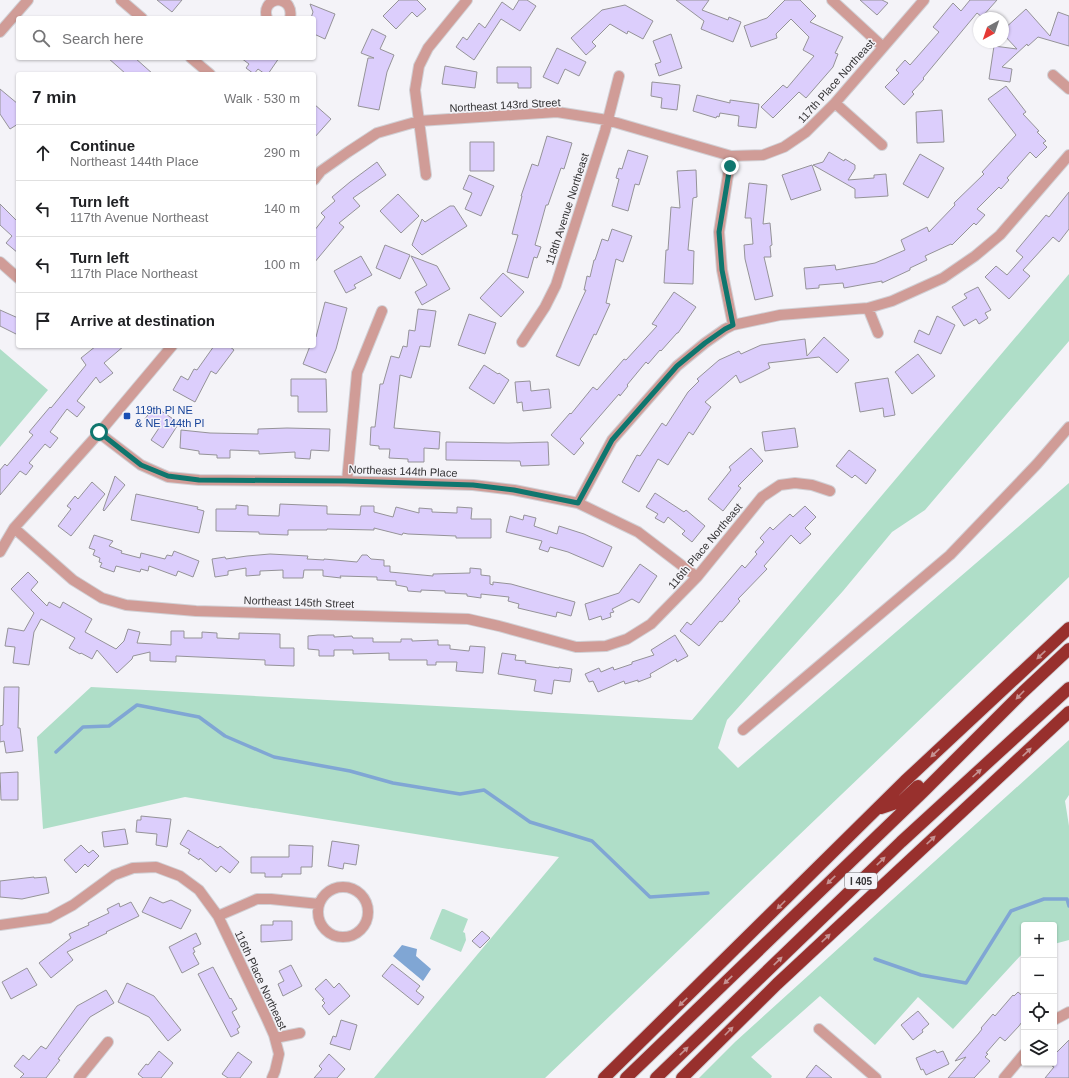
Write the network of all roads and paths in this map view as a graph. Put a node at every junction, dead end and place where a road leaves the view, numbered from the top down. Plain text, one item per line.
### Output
1 (28, 0) edge
2 (122, 0) edge
3 (278, 0) edge
4 (467, 0) edge
5 (832, 0) edge
6 (924, 0) edge
7 (140, 16) edge
8 (267, 16) edge
9 (290, 16) edge
10 (0, 32) edge
11 (883, 47) junction
12 (193, 60) edge
13 (208, 72) edge
14 (1053, 75) dead end
15 (619, 76) dead end
16 (1069, 90) edge
17 (835, 103) junction
18 (607, 120) junction
19 (419, 121) junction
20 (882, 145) dead end
21 (1069, 155) edge
22 (731, 156) junction
23 (318, 168) edge
24 (426, 175) dead end
25 (0, 262) edge
26 (16, 276) edge
27 (868, 308) junction
28 (382, 311) dead end
29 (733, 325) junction
30 (878, 333) dead end
31 (522, 342) dead end
32 (170, 348) edge
33 (1069, 427) edge
34 (99, 432) junction
35 (347, 481) junction
36 (830, 491) dead end
37 (578, 503) junction
38 (14, 528) junction
39 (0, 552) edge
40 (697, 577) junction
41 (1069, 628) edge
42 (606, 646) joint
43 (1069, 649) edge
44 (1069, 688) edge
45 (1069, 712) edge
46 (1000, 716) junction
47 (743, 730) dead end
48 (878, 809) junction
49 (319, 904) junction
50 (218, 916) junction
51 (0, 924) edge
52 (1069, 1012) edge
53 (1057, 1018) edge
54 (819, 1029) dead end
55 (300, 1033) dead end
56 (275, 1038) junction
57 (108, 1042) dead end
58 (1021, 1058) edge
59 (79, 1078) edge
60 (272, 1078) edge
61 (604, 1078) edge
62 (626, 1078) edge
63 (656, 1078) edge
64 (682, 1078) edge
65 (876, 1078) edge
66 (1004, 1078) edge

1 - 10 street
2 - 7 street
3 - 8 street
3 - 9 street
4 - 19 street
5 - 11 street
6 - 11 street, 117th Place Northeast
11 - 17 street, 117th Place Northeast
12 - 13 street
14 - 16 street
15 - 18 street, 118th Avenue Northeast
17 - 20 street
17 - 22 street, 117th Place Northeast
18 - 19 street, Northeast 143rd Street
18 - 22 street, Northeast 143rd Street
18 - 31 street, 118th Avenue Northeast
19 - 23 street, Northeast 143rd Street
19 - 24 street
21 - 27 street
22 - 29 street
25 - 26 street
27 - 29 street
27 - 30 street
28 - 35 street
29 - 37 street
32 - 34 street
33 - 47 street
34 - 35 street, Northeast 144th Place
34 - 38 street
35 - 37 street, Northeast 144th Place
36 - 40 street, 116th Place Northeast
37 - 40 street, Northeast 144th Place
38 - 39 street
38 - 42 street, Northeast 145th Street
40 - 42 street, 116th Place Northeast
41 -> 48 highway, I 405
43 -> 46 highway, I 405
63 -> 44 highway, I 405
64 -> 45 highway, I 405
46 - 48 highway, I 405
46 -> 62 highway, I 405
48 -> 61 highway, I 405
49 - 49 street
49 - 50 street
50 - 51 street, 116th Place Northeast
50 - 56 street, 116th Place Northeast
52 - 53 street
54 - 65 street
55 - 56 street
56 - 60 street, 116th Place Northeast
57 - 59 street
58 - 66 street

